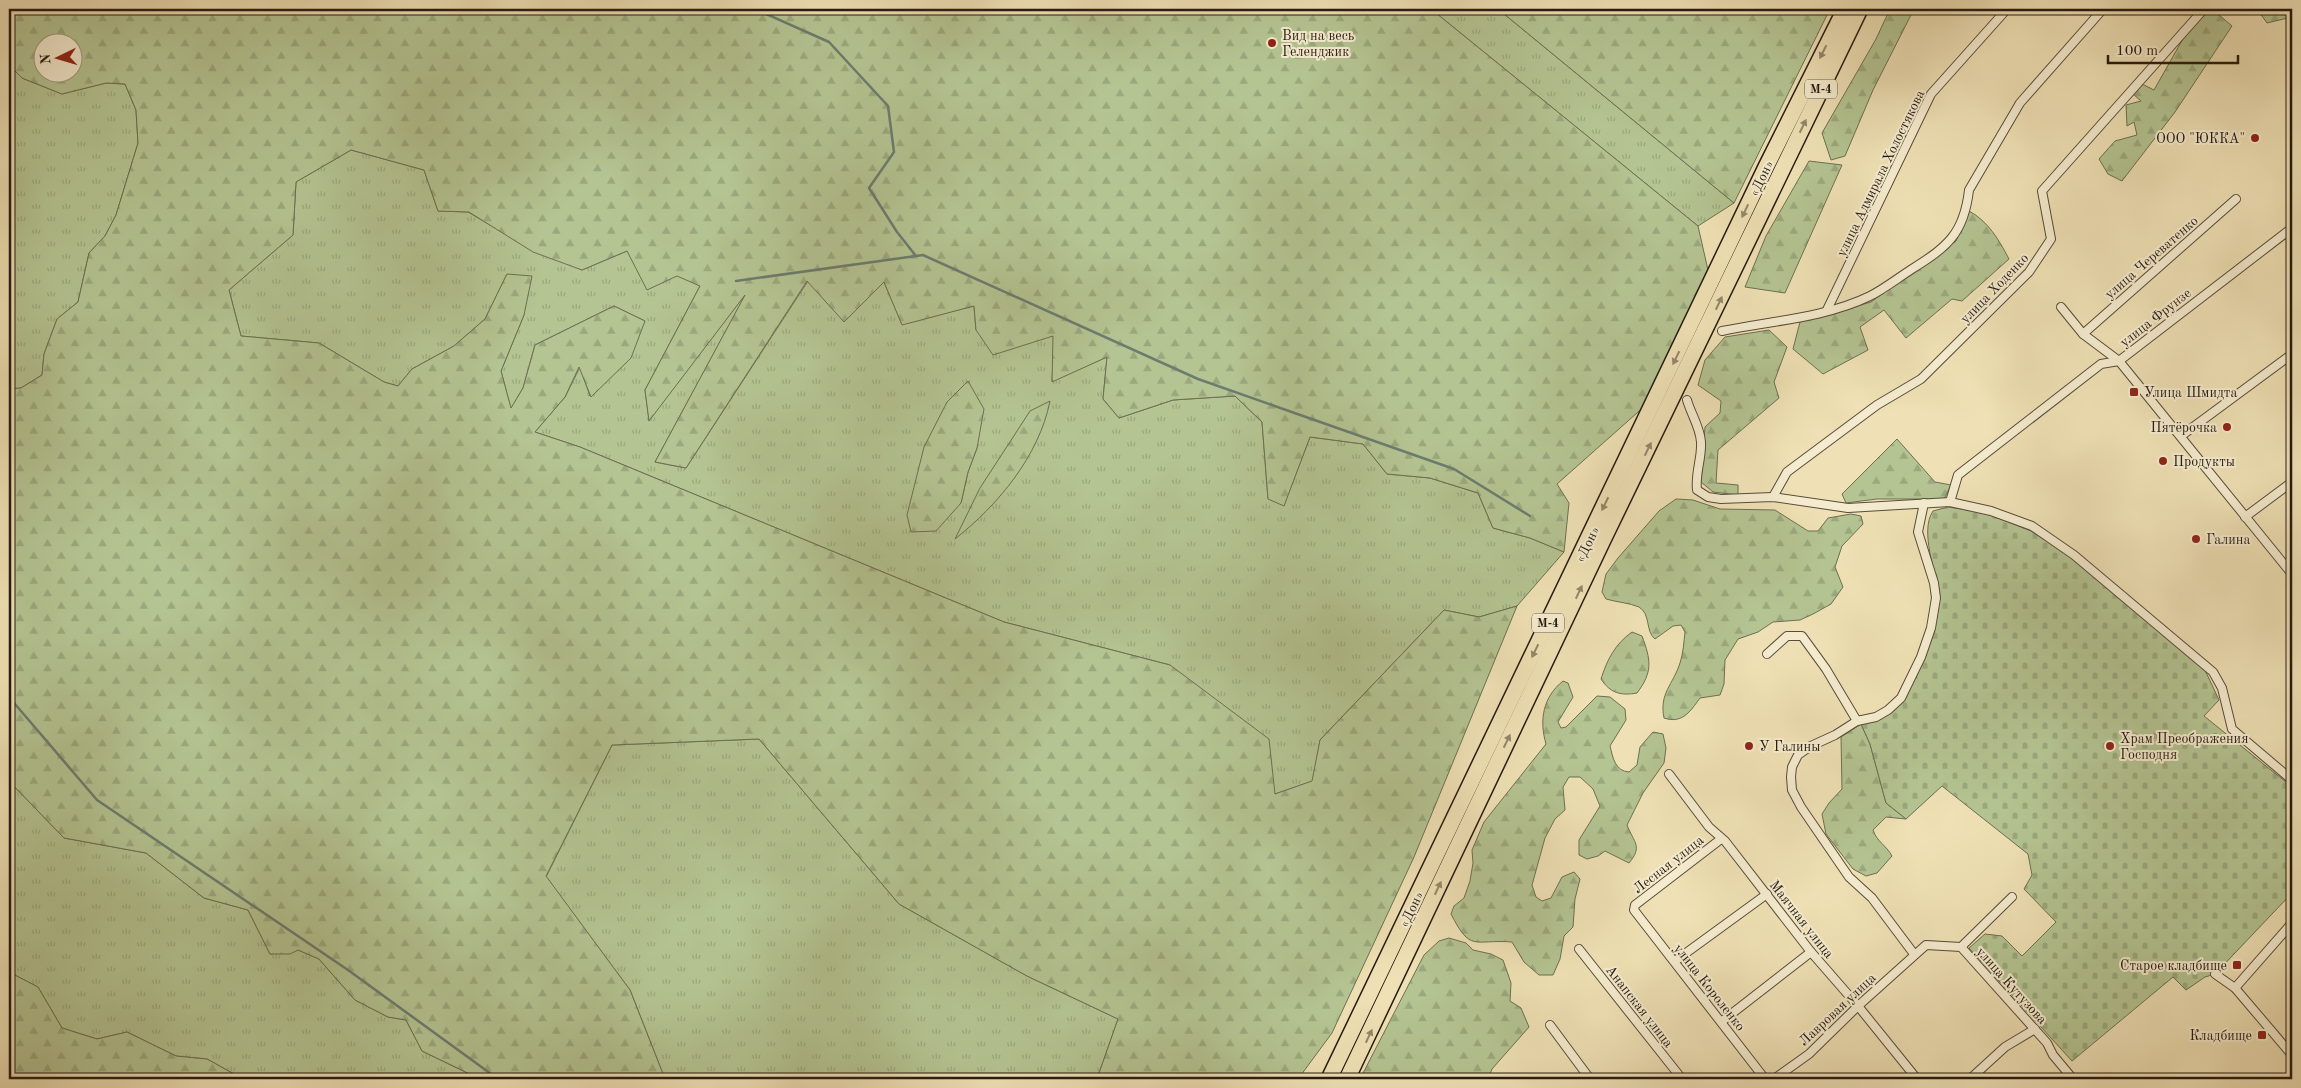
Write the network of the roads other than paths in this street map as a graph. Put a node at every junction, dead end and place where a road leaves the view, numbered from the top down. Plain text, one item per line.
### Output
1 (1845, 9) edge
2 (1860, 9) edge
3 (2007, 9) edge
4 (2103, 9) edge
5 (2204, 9) edge
6 (2236, 199) dead end
7 (2292, 228) edge
8 (2061, 307) dead end
9 (1827, 310) junction
10 (1722, 331) dead end
11 (2083, 334) junction
12 (2292, 354) edge
13 (2119, 361) junction
14 (1687, 400) dead end
15 (2181, 436) junction
16 (2292, 482) edge
17 (1773, 497) junction
18 (1950, 502) junction
19 (1924, 503) junction
20 (2244, 517) junction
21 (2292, 574) edge
22 (1767, 654) dead end
23 (1858, 721) junction
24 (1669, 774) dead end
25 (2292, 780) edge
26 (1721, 839) junction
27 (1767, 894) junction
28 (2012, 897) dead end
29 (1634, 910) joint
30 (2292, 923) edge
31 (1962, 948) junction
32 (1579, 949) dead end
33 (1811, 952) junction
34 (1914, 954) junction
35 (1674, 961) junction
36 (2214, 974) dead end
37 (2234, 988) junction
38 (1858, 1006) junction
39 (1722, 1022) junction
40 (1550, 1026) dead end
41 (2035, 1029) junction
42 (2292, 1055) edge
43 (1329, 1079) edge
44 (1347, 1079) edge
45 (1590, 1079) edge
46 (1682, 1079) edge
47 (1765, 1079) edge
48 (1774, 1079) edge
49 (1917, 1079) edge
50 (1970, 1079) edge
51 (2073, 1079) edge

1 -> 43 highway, «Дон» / М-4
44 -> 2 highway, «Дон» / М-4
3 - 9 street, улица Адмирала Холостякова
4 - 9 street
5 - 17 street, улица Ходенко
6 - 11 street, улица Череватенко
7 - 13 street, улица Фрунзе
8 - 11 street
9 - 10 street
11 - 13 street
12 - 15 street
13 - 15 street
13 - 18 street, улица Фрунзе
14 - 17 street
15 - 20 street
16 - 20 street
17 - 19 street
18 - 19 street
18 - 25 street
19 - 23 street
20 - 21 street
22 - 23 street
23 - 34 street
24 - 26 street, Маячная улица
26 - 27 street, Маячная улица
26 - 29 street, Лесная улица
27 - 33 street, Маячная улица
27 - 35 street
28 - 31 street
29 - 35 street, улица Короленко
30 - 37 street
31 - 34 street, улица Кутузова
31 - 41 street, улица Кутузова
32 - 46 street, Анапская улица
33 - 38 street, Маячная улица
33 - 39 street
34 - 38 street, Лавровая улица
35 - 39 street, улица Короленко
36 - 37 street
37 - 42 street
38 - 48 street, Лавровая улица
38 - 49 street, Маячная улица
39 - 47 street, улица Короленко
40 - 45 street
41 - 50 street
41 - 51 street, улица Кутузова

